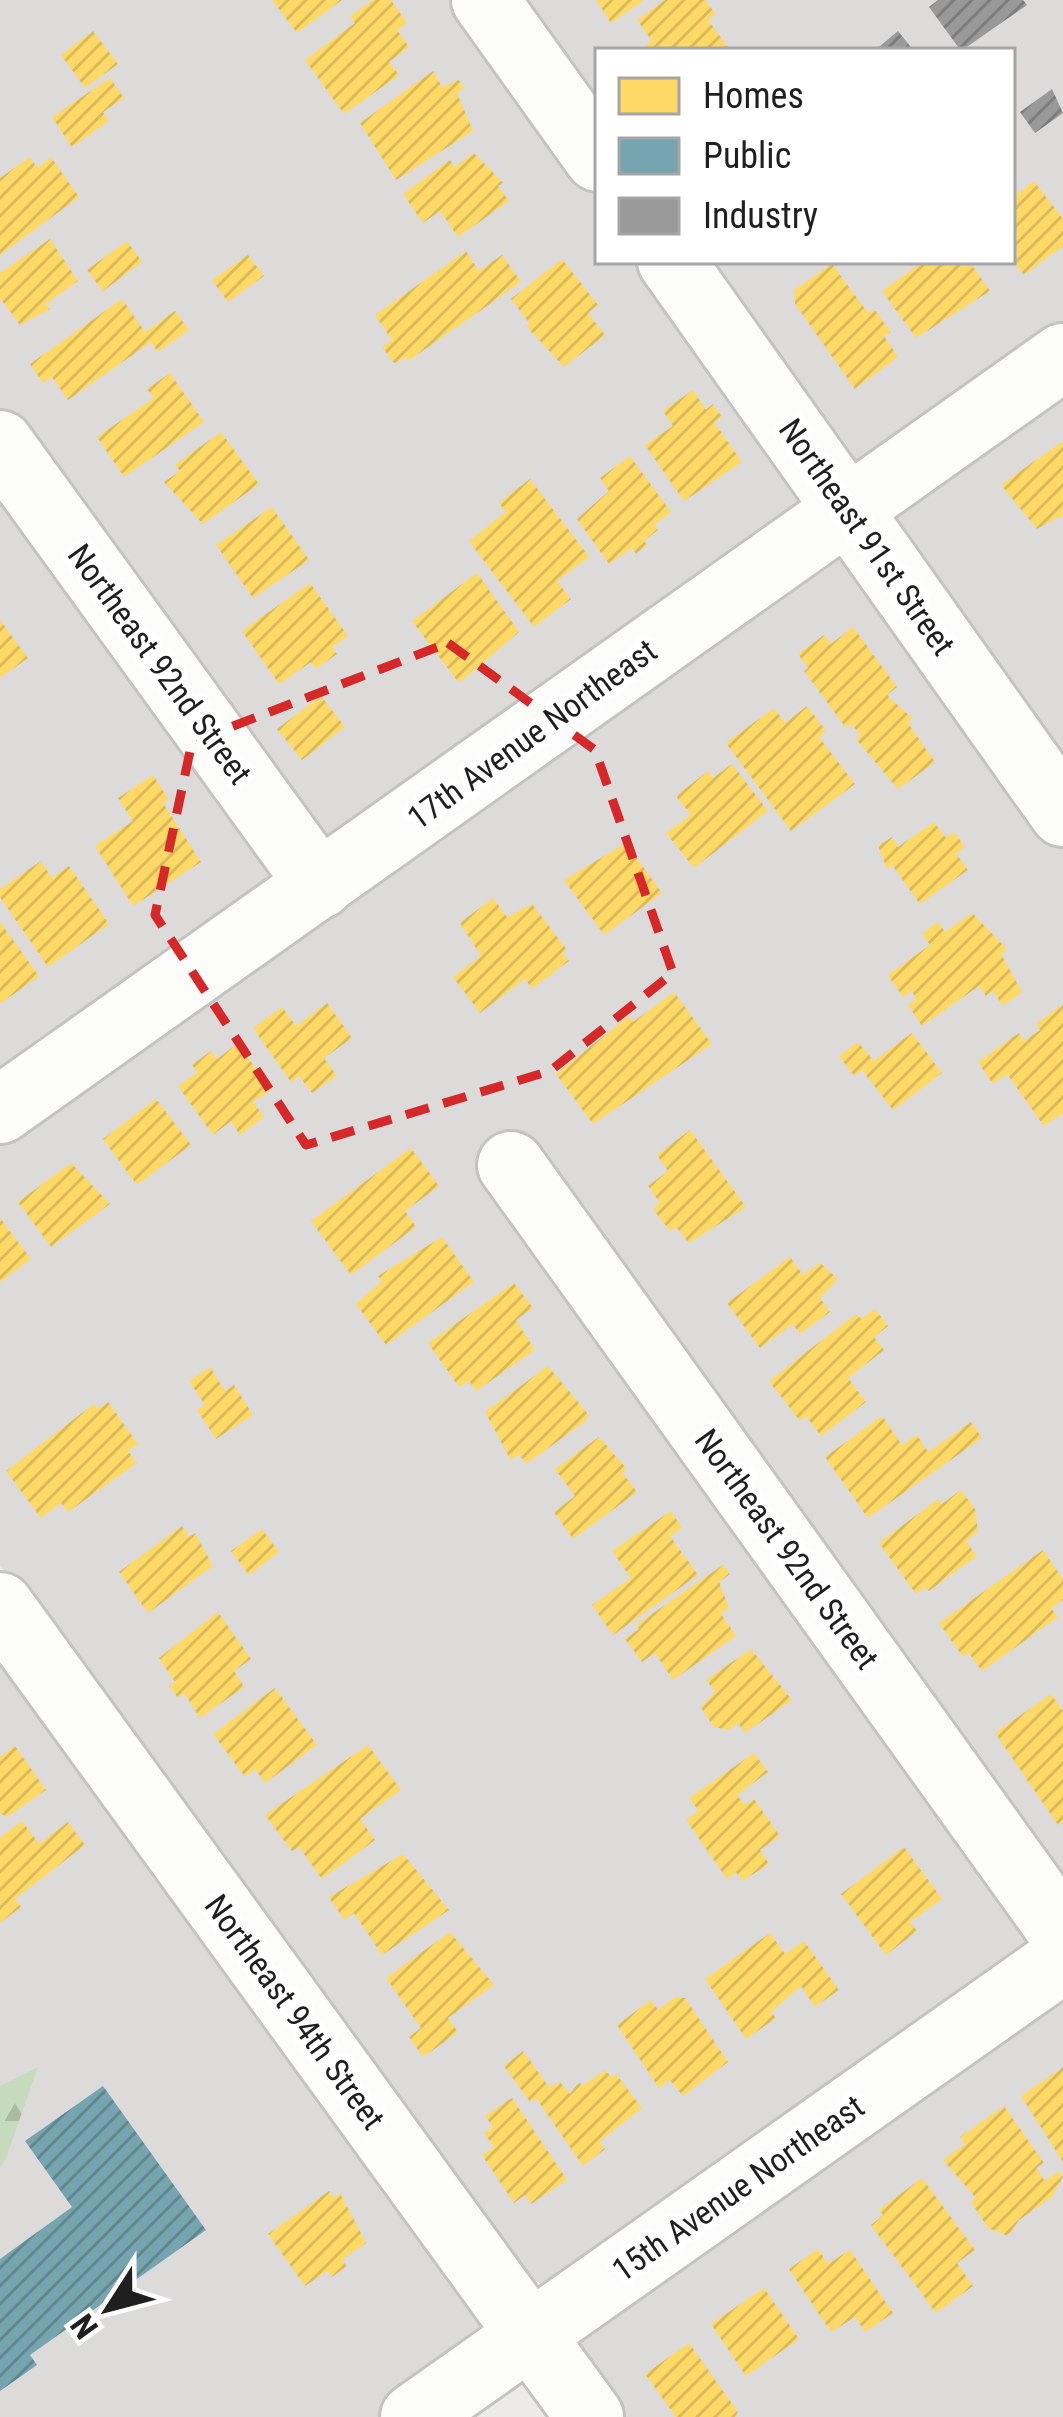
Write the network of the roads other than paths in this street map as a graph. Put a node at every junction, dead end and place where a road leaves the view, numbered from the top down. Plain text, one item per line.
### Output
1 (485, 0) edge
2 (595, 154) edge
3 (673, 264) edge
4 (1063, 357) edge
5 (0, 444) edge
6 (848, 508) junction
7 (1063, 813) edge
8 (320, 885) junction
9 (0, 1110) edge
10 (511, 1165) dead end
11 (0, 1606) edge
12 (1063, 1933) edge
13 (1063, 1959) edge
14 (530, 2335) junction
15 (413, 2417) edge
16 (590, 2417) edge

1 - 2 street
3 - 6 street, Northeast 91st Street
4 - 6 street, 17th Avenue Northeast
5 - 8 street, Northeast 92nd Street
6 - 7 street, Northeast 91st Street
6 - 8 street, 17th Avenue Northeast
8 - 9 street, 17th Avenue Northeast
10 - 12 street, Northeast 92nd Street
11 - 14 street, Northeast 94th Street
13 - 14 street, 15th Avenue Northeast
14 - 15 street, 15th Avenue Northeast
14 - 16 street, Northeast 94th Street

